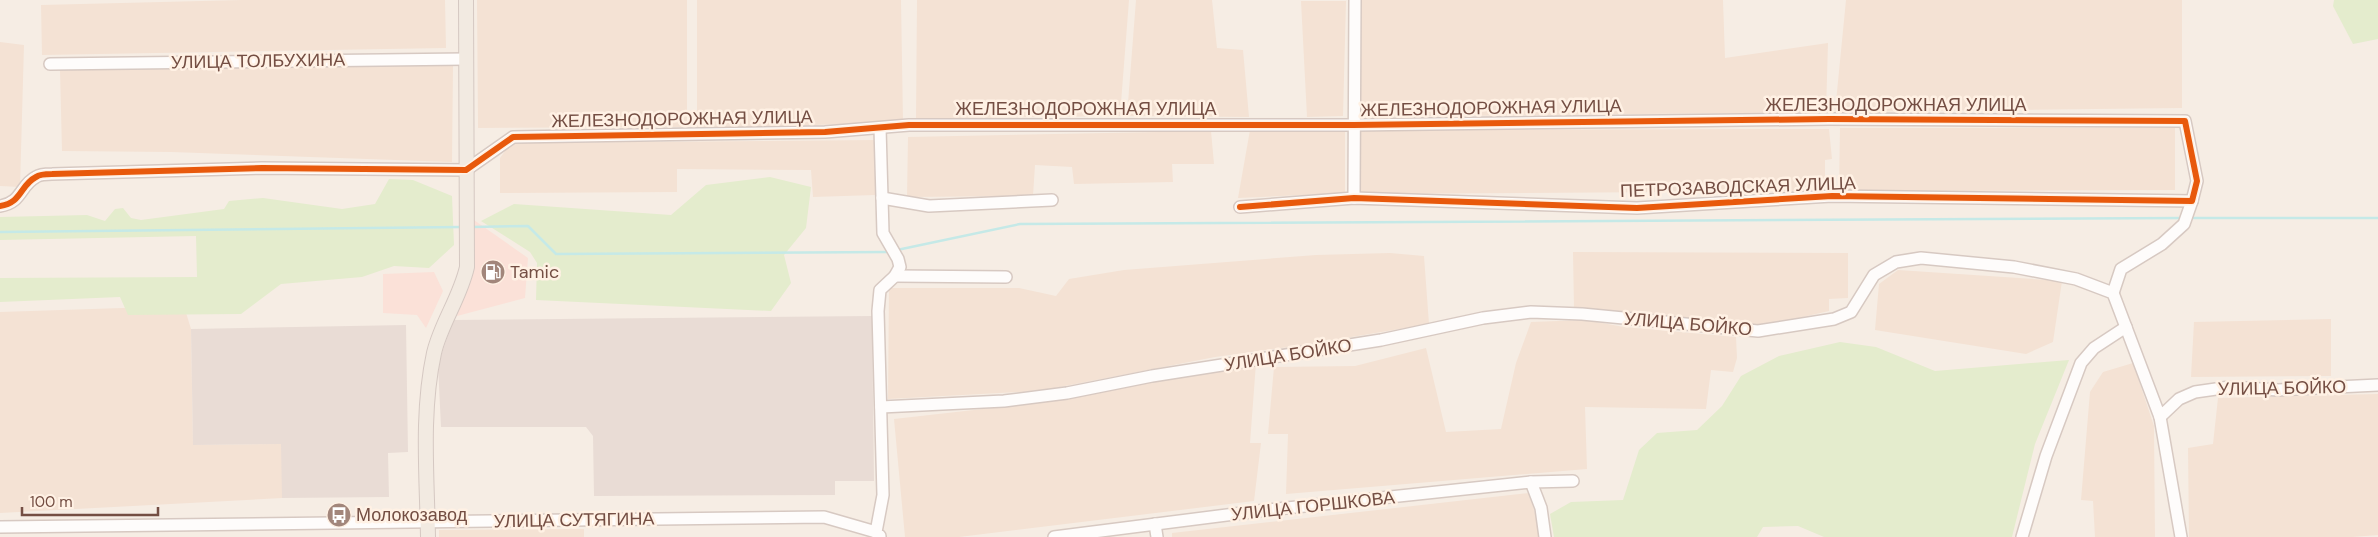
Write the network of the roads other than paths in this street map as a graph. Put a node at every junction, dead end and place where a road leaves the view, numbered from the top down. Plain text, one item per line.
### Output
1 (466, 0) edge
2 (1355, 0) edge
3 (466, 59) junction
4 (50, 64) dead end
5 (1354, 125) junction
6 (880, 128) junction
7 (466, 170) junction
8 (882, 198) junction
9 (1354, 198) junction
10 (1052, 200) dead end
11 (2192, 201) junction
12 (0, 206) edge
13 (1240, 207) dead end
14 (895, 276) junction
15 (1006, 277) dead end
16 (2113, 293) junction
17 (2126, 327) junction
18 (2378, 385) edge
19 (881, 407) junction
20 (2160, 417) junction
21 (1573, 481) dead end
22 (1532, 482) junction
23 (427, 522) junction
24 (1155, 524) junction
25 (0, 527) edge
26 (879, 535) edge
27 (428, 537) edge
28 (1054, 537) edge
29 (1157, 537) edge
30 (1545, 537) edge
31 (2022, 537) edge
32 (2181, 537) edge

1 - 3 main road
2 - 5 street
3 - 4 street, УЛИЦА ТОЛБУХИНА
3 - 7 main road
5 - 6 street, ЖЕЛЕЗНОДОРОЖНАЯ УЛИЦА
5 - 9 street
5 - 11 street, ЖЕЛЕЗНОДОРОЖНАЯ УЛИЦА
6 - 7 street, ЖЕЛЕЗНОДОРОЖНАЯ УЛИЦА
6 - 8 street
7 - 12 street
7 - 23 main road
8 - 10 street
8 - 14 street
9 - 11 street, ПЕТРОЗАВОДСКАЯ УЛИЦА
9 - 13 street, ПЕТРОЗАВОДСКАЯ УЛИЦА
11 - 16 street
14 - 15 street
14 - 19 street
16 - 17 street
16 - 19 street, УЛИЦА БОЙКО
17 - 20 street
17 - 31 street
18 - 20 street, УЛИЦА БОЙКО
19 - 26 street
20 - 32 street
21 - 22 street, УЛИЦА ГОРШКОВА
22 - 24 street, УЛИЦА ГОРШКОВА
22 - 30 street
23 - 25 street, УЛИЦА СУТЯГИНА
23 - 26 street, УЛИЦА СУТЯГИНА
23 - 27 main road
24 - 28 street, УЛИЦА ГОРШКОВА
24 - 29 street

